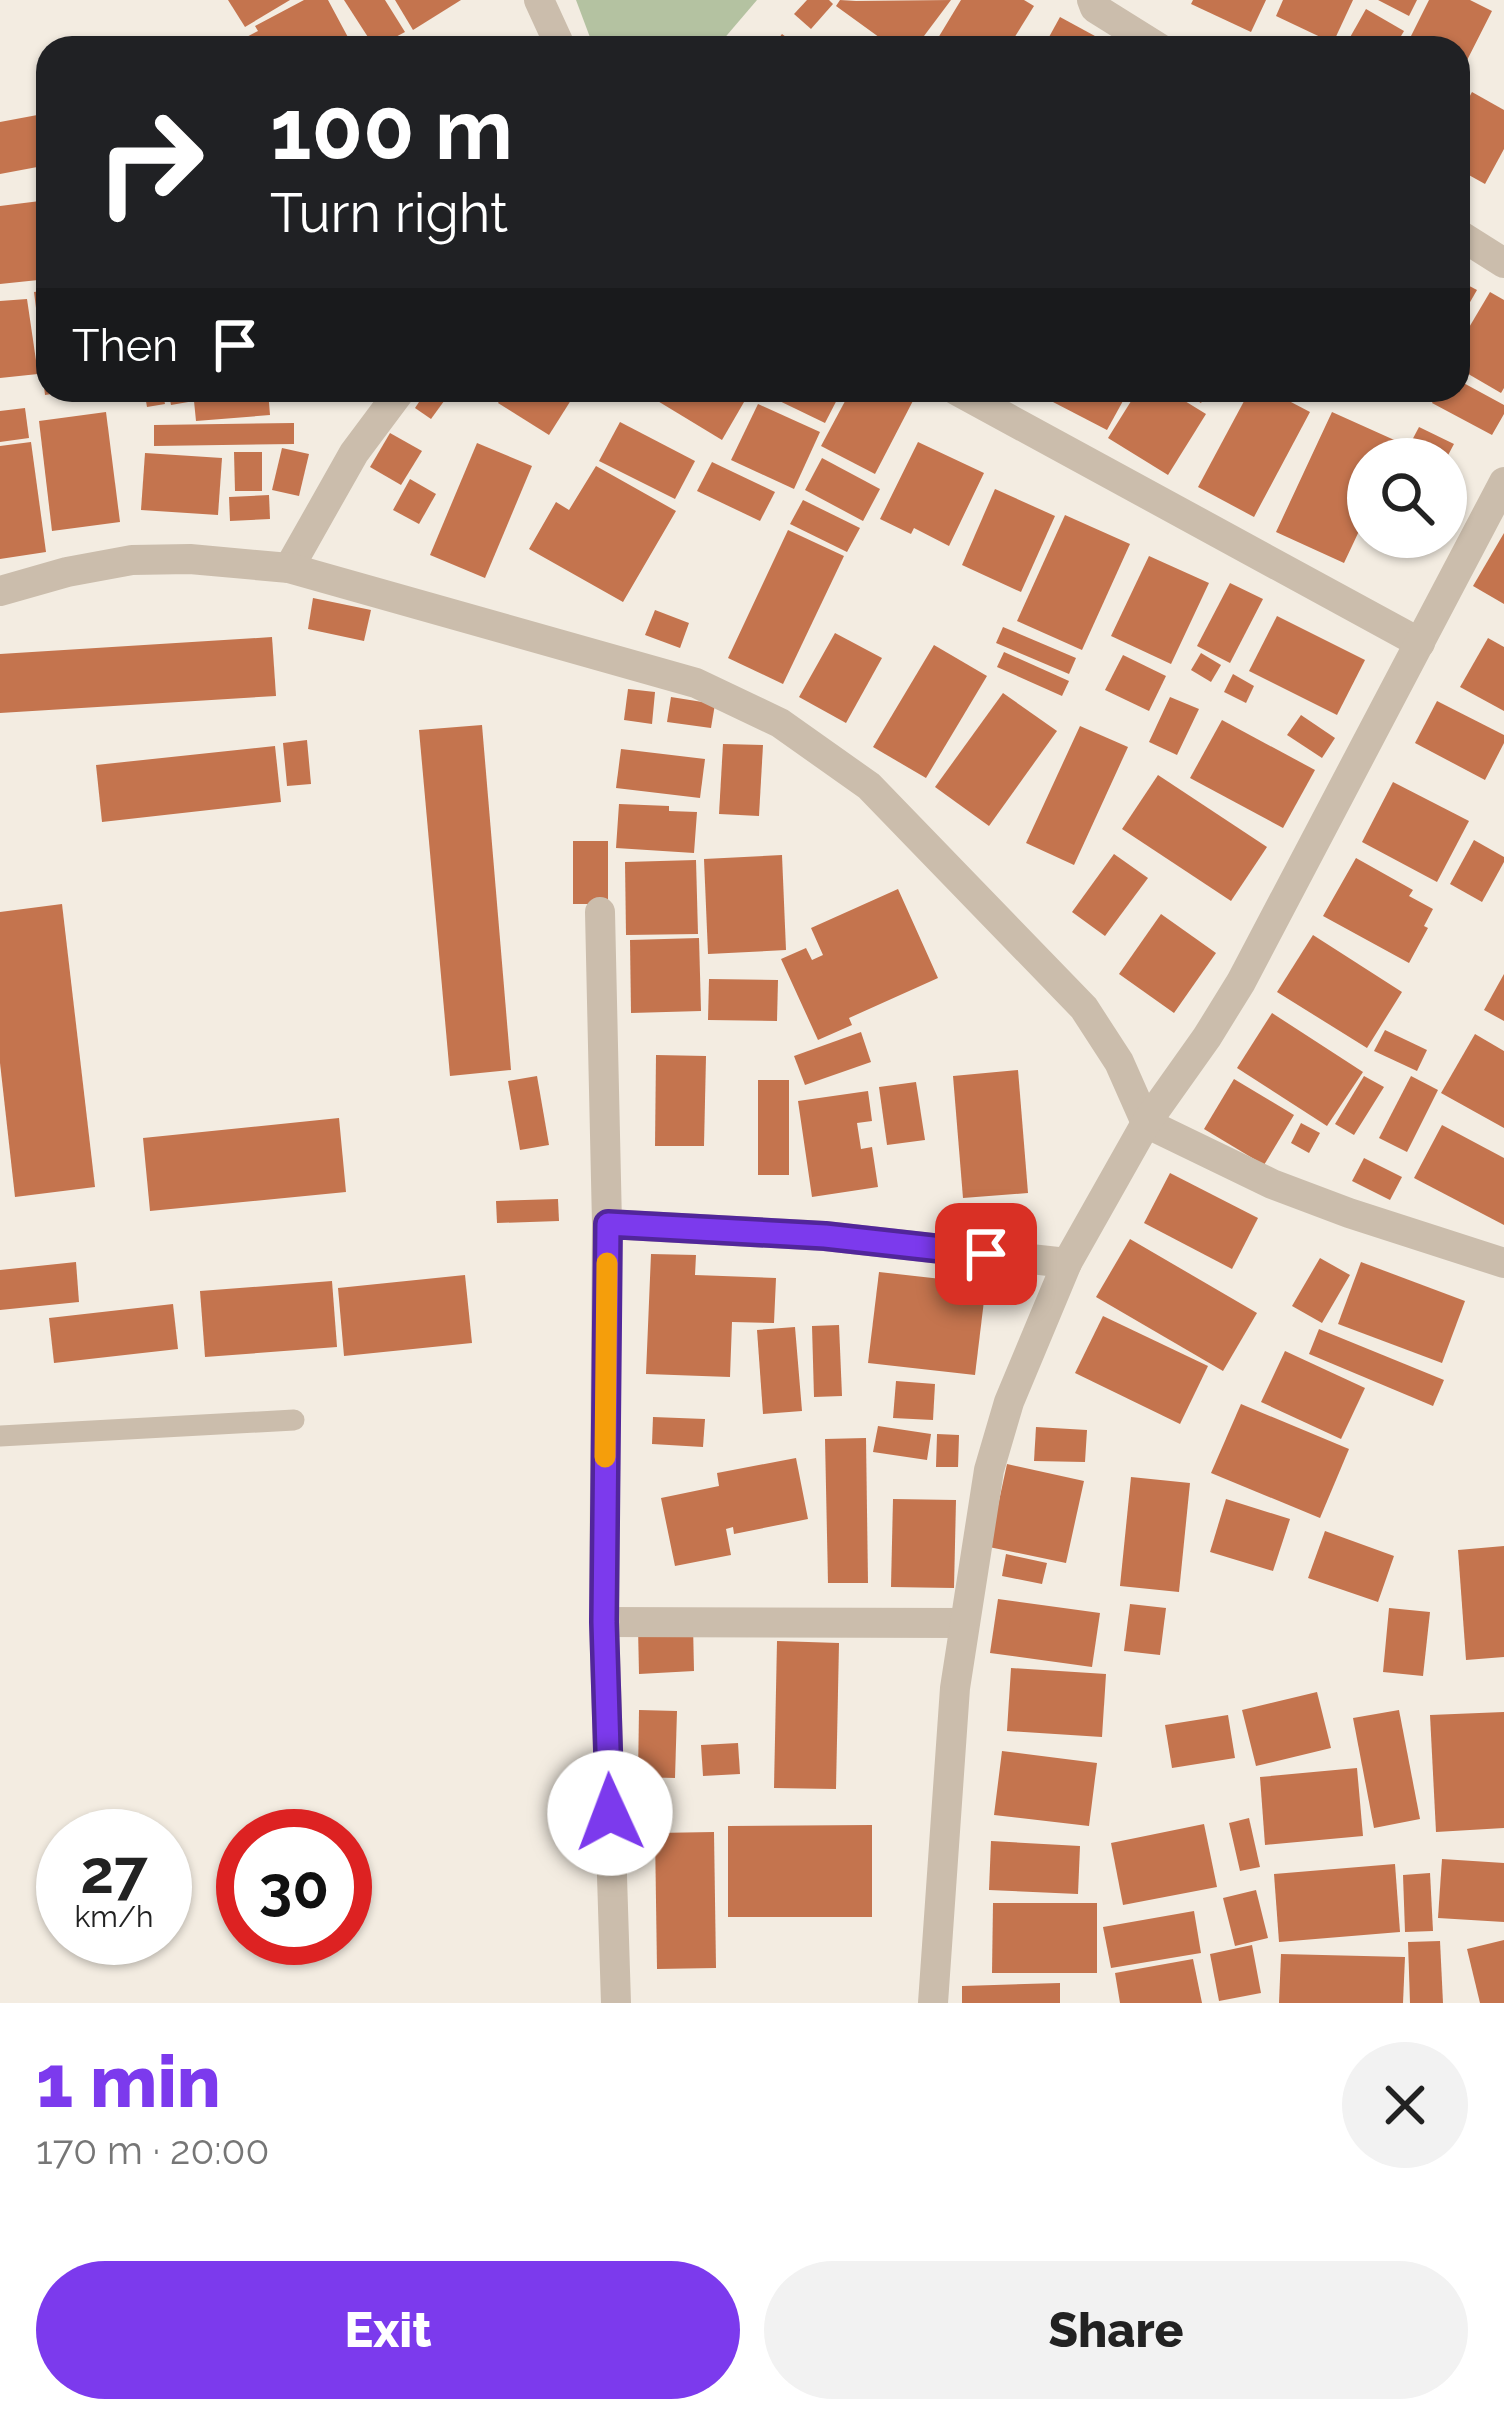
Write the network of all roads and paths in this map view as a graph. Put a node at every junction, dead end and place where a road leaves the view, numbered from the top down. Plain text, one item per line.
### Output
1 (539, 0) edge
2 (1092, 0) edge
3 (556, 36) edge
4 (1140, 36) edge
5 (1470, 242) edge
6 (1504, 263) edge
7 (392, 402) edge
8 (978, 402) edge
9 (1504, 482) edge
10 (289, 568) junction
11 (0, 591) edge
12 (1420, 643) junction
13 (600, 912) dead end
14 (1145, 1123) junction
15 (608, 1224) junction
16 (1067, 1263) junction
17 (1504, 1263) edge
18 (294, 1420) dead end
19 (0, 1436) edge
20 (604, 1622) junction
21 (964, 1623) junction
22 (616, 2003) edge
23 (933, 2003) edge

1 - 3 street
2 - 4 street
5 - 6 street
7 - 10 street
8 - 12 street
9 - 12 street
10 - 11 street
10 - 14 street
12 - 14 street
13 - 15 street
14 - 16 street
14 - 17 street
15 - 16 street
15 - 20 street
16 - 21 street
18 - 19 lane
20 - 21 street
20 - 22 street
21 - 23 street

